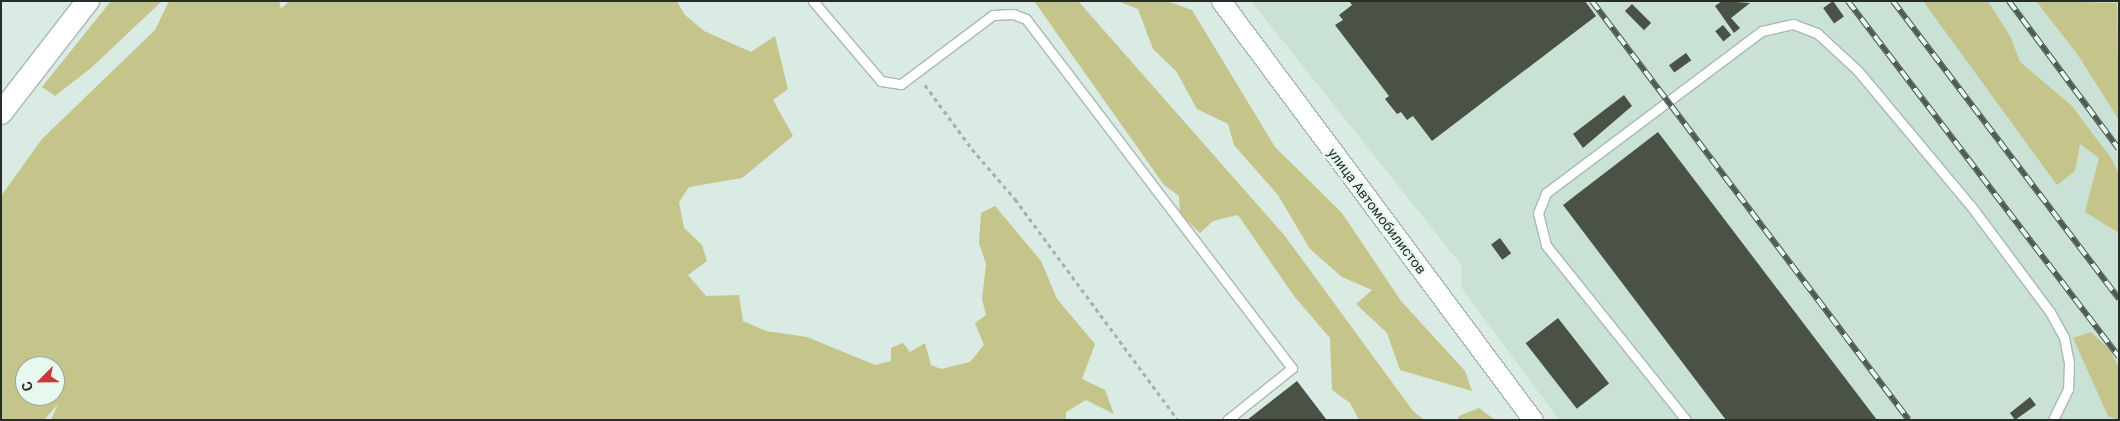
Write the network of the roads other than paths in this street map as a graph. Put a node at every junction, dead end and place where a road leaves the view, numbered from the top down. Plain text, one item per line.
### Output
1 (88, 1) edge
2 (813, 1) edge
3 (1221, 1) edge
4 (1, 113) edge
5 (1227, 420) edge
6 (1533, 420) edge
7 (1686, 420) edge
8 (2053, 420) edge

1 - 4 street
2 - 5 lane
3 - 6 street, улица Автомобилистов
7 - 8 lane

